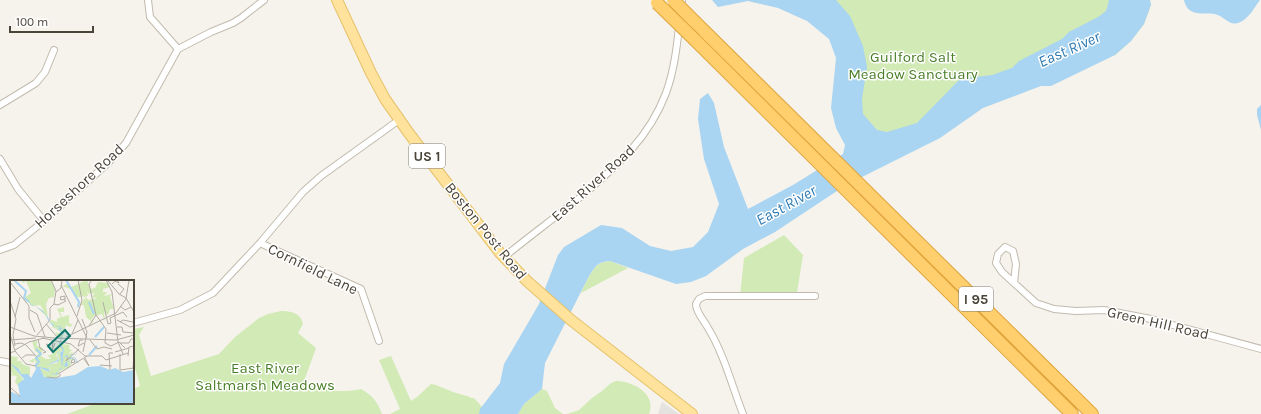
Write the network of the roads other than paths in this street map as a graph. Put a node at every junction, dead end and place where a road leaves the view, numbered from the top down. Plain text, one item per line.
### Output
1 (148, 0) edge
2 (264, 0) edge
3 (337, 0) edge
4 (673, 0) edge
5 (682, 0) edge
6 (655, 2) edge
7 (178, 49) junction
8 (54, 50) dead end
9 (0, 105) edge
10 (399, 120) junction
11 (0, 159) edge
12 (44, 221) junction
13 (260, 243) junction
14 (0, 250) edge
15 (504, 257) junction
16 (1014, 283) junction
17 (815, 296) dead end
18 (134, 323) edge
19 (379, 341) dead end
20 (1261, 349) edge
21 (0, 361) edge
22 (10, 363) edge
23 (692, 414) edge
24 (743, 414) edge
25 (1072, 414) edge
26 (1092, 414) edge

1 - 7 street
2 - 7 street
3 - 10 main road, Boston Post Road / US 1
4 - 26 highway, I 95, bridge
5 - 15 street, East River Road
6 - 25 highway, I 95, bridge
7 - 12 street, Horseshore Road
8 - 9 street
10 - 13 street
10 - 15 main road, Boston Post Road / US 1
11 - 12 street
12 - 14 street, Horseshore Road
13 - 18 street
13 - 19 street, Cornfield Lane
15 - 23 main road, Boston Post Road / US 1
16 - 16 street, Green Hill Road
16 - 20 street, Green Hill Road
17 - 24 street
21 - 22 street

